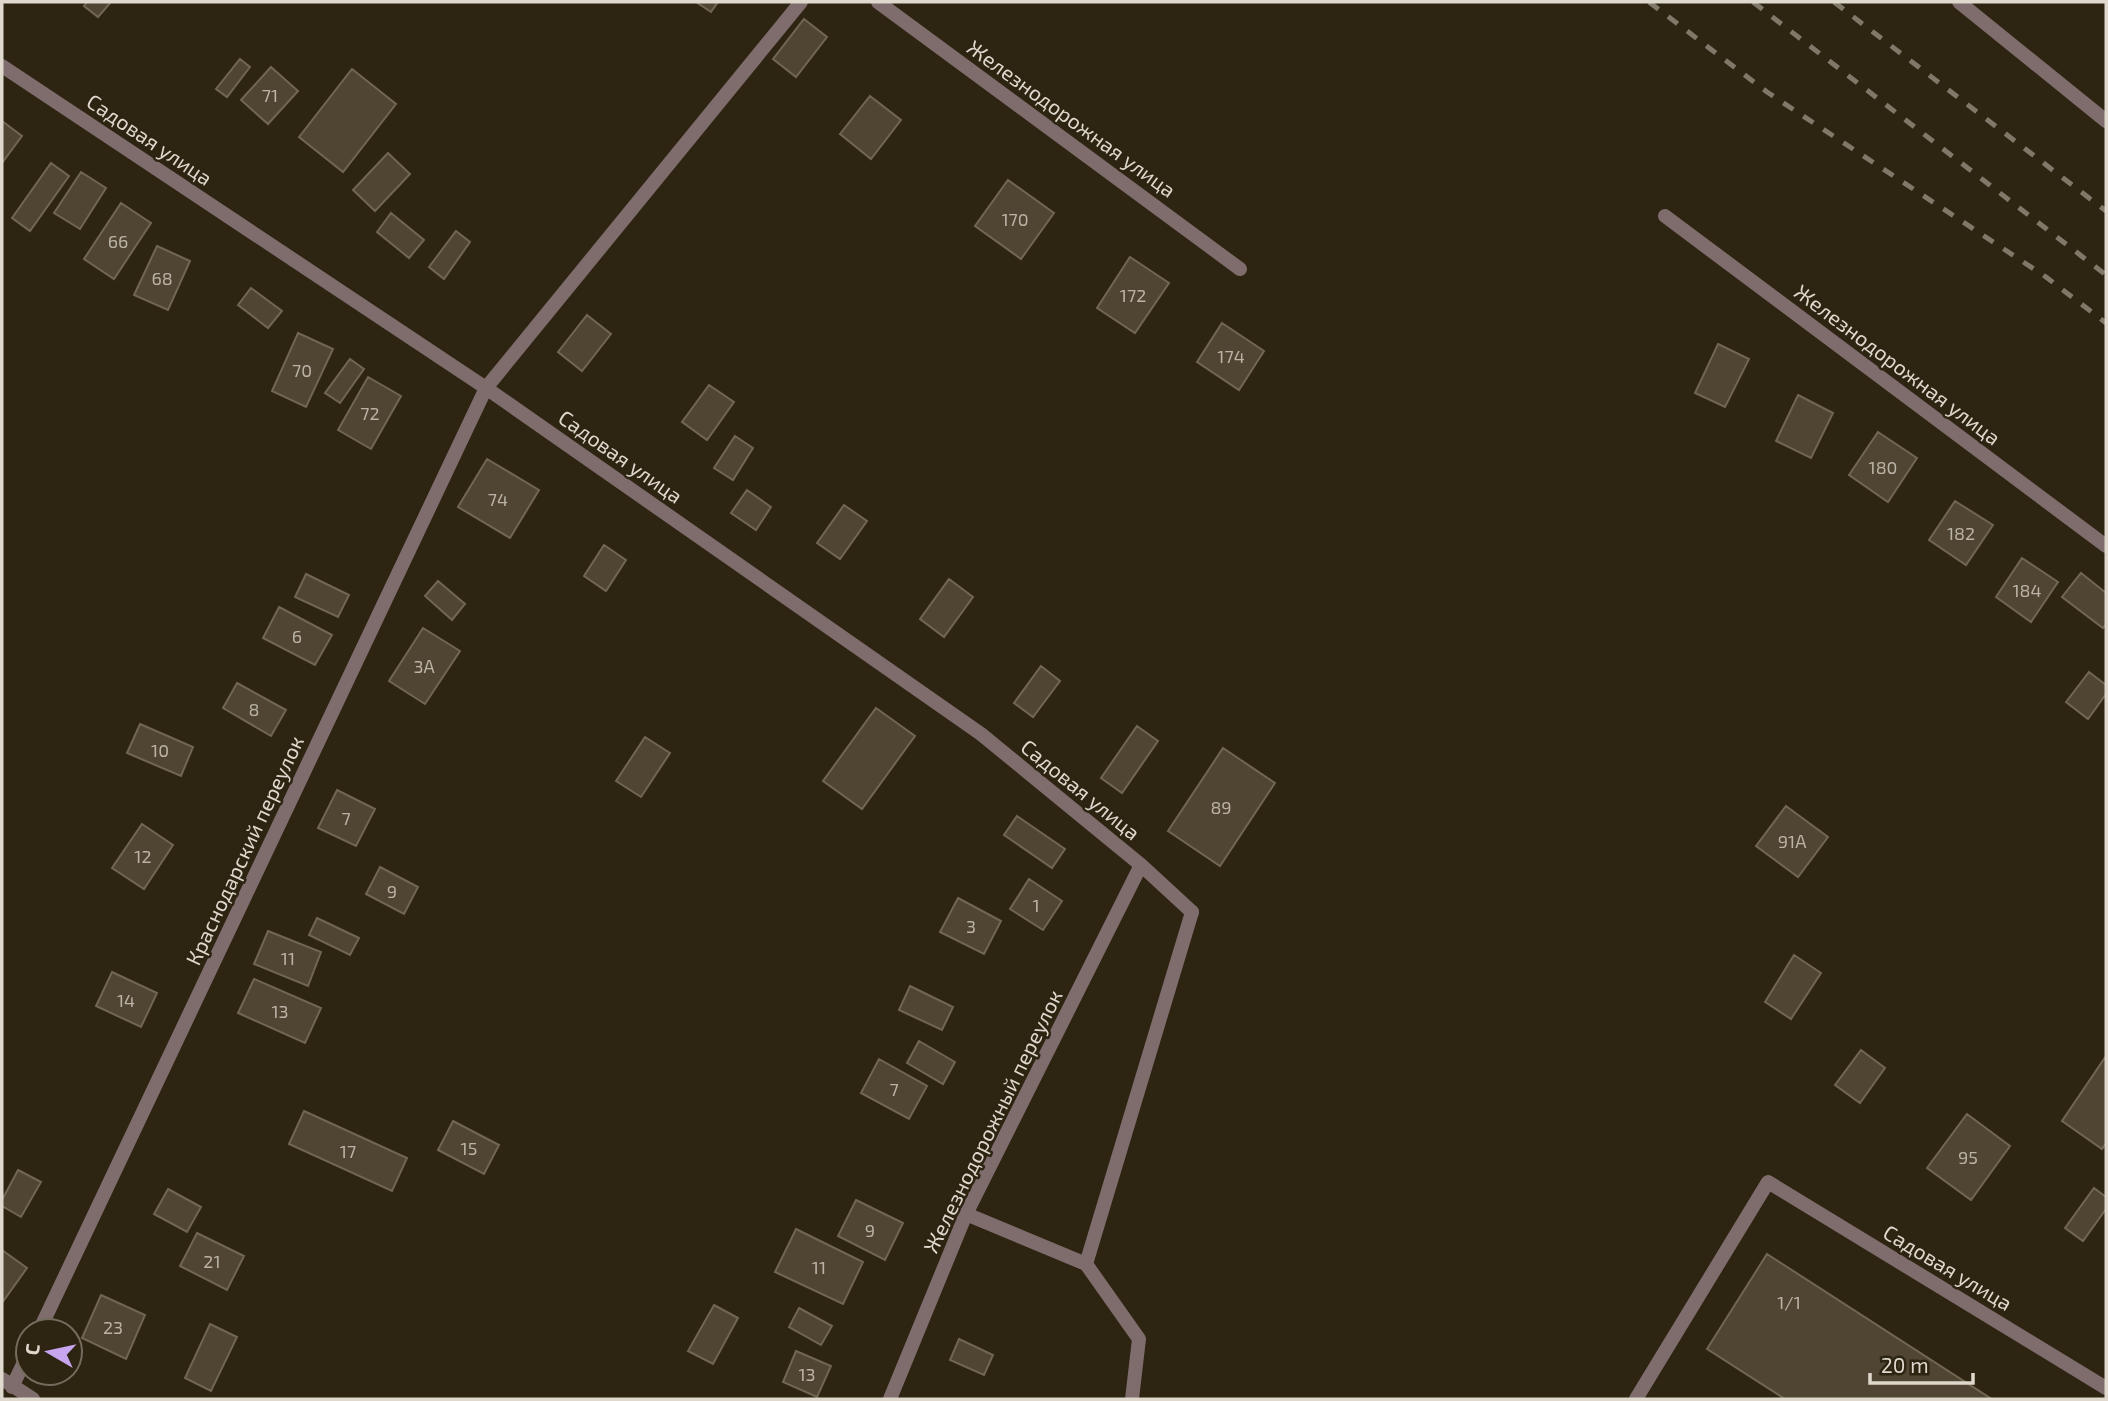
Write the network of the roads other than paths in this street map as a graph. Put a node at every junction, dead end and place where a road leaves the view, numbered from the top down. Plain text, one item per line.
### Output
1 (802, 2) edge
2 (878, 2) edge
3 (1959, 2) edge
4 (2, 66) edge
5 (2106, 121) edge
6 (1665, 216) dead end
7 (1240, 269) dead end
8 (486, 387) junction
9 (2106, 546) edge
10 (1141, 865) junction
11 (966, 1214) junction
12 (1086, 1264) junction
13 (46, 1317) edge
14 (7, 1383) edge
15 (2106, 1388) edge
16 (33, 1399) edge
17 (890, 1399) edge
18 (1132, 1399) edge
19 (1636, 1399) edge

1 - 8 street, Краснодарский переулок
2 - 7 street, Железнодорожная улица
3 - 5 street
4 - 8 street, Садовая улица
6 - 9 street, Железнодорожная улица
8 - 10 street, Садовая улица
8 - 13 street, Краснодарский переулок
10 - 11 street, Железнодорожный переулок
10 - 12 street, Садовая улица
11 - 12 street
11 - 17 street, Железнодорожный переулок
12 - 18 street
14 - 16 street
15 - 19 street, Садовая улица

